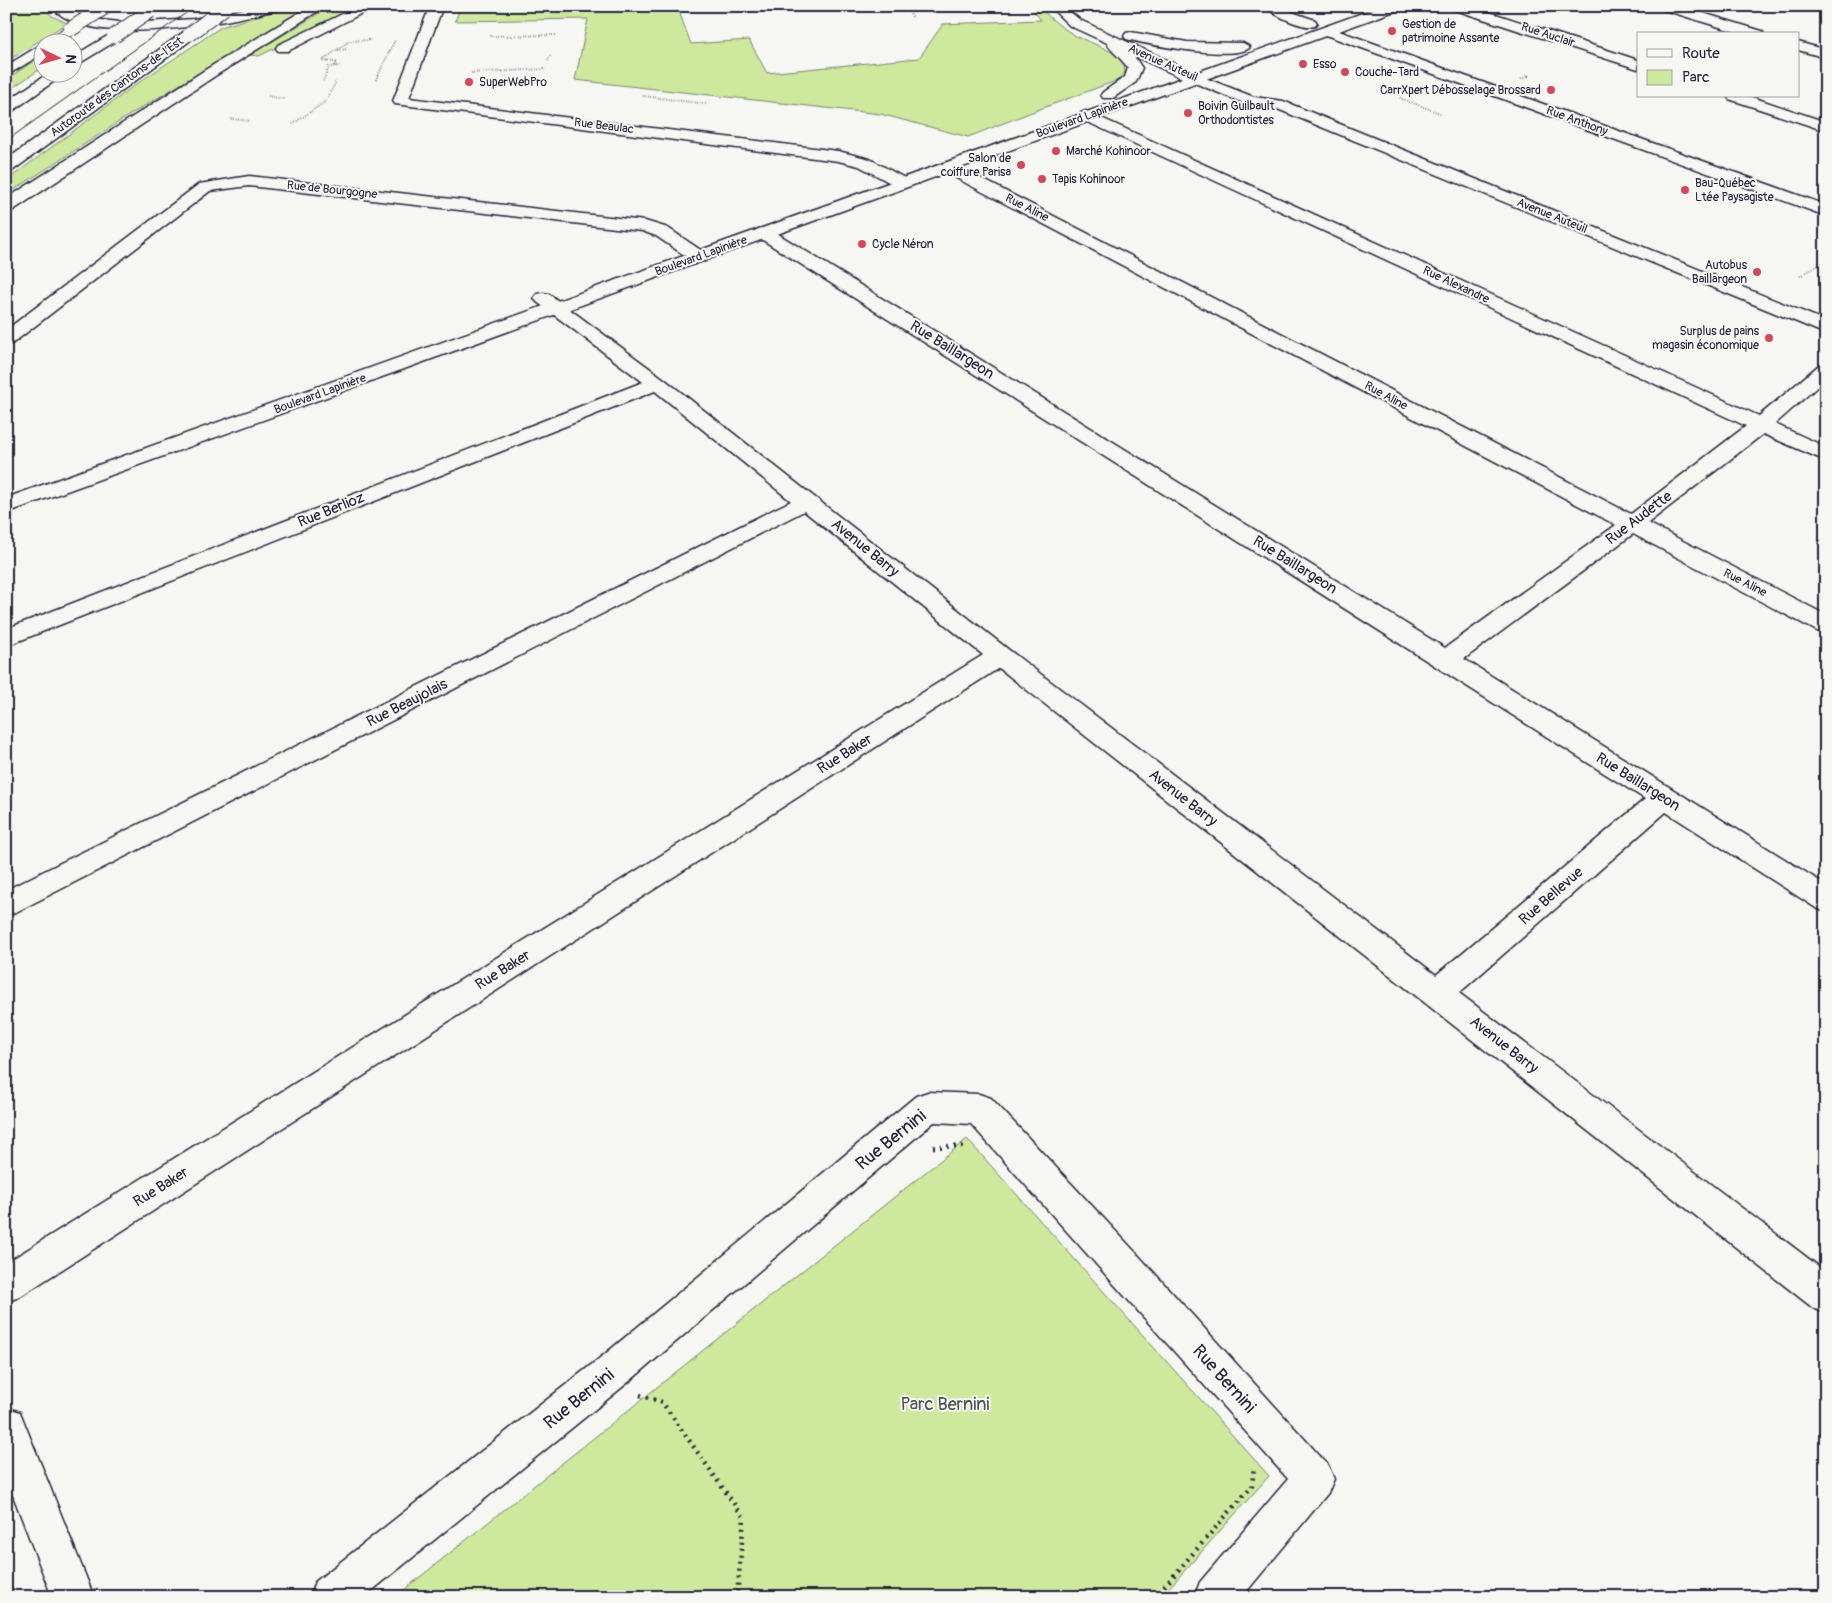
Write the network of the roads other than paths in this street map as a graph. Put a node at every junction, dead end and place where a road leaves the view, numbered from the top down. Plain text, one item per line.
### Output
1 (57, 6) edge
2 (274, 6) edge
3 (320, 6) edge
4 (370, 6) edge
5 (437, 6) edge
6 (1055, 6) edge
7 (1271, 6) edge
8 (1357, 6) edge
9 (1395, 6) edge
10 (1457, 6) edge
11 (1666, 6) edge
12 (105, 7) edge
13 (226, 7) edge
14 (153, 8) edge
15 (1310, 23) junction
16 (1116, 28) dead end
17 (1328, 31) junction
18 (66, 32) edge
19 (1750, 32) edge
20 (1102, 36) junction
21 (1131, 36) junction
22 (1243, 47) junction
23 (1800, 47) edge
24 (272, 54) dead end
25 (1826, 54) edge
26 (32, 55) edge
27 (82, 57) edge
28 (1196, 61) junction
29 (255, 62) dead end
30 (1637, 65) edge
31 (1174, 70) junction
32 (1217, 70) junction
33 (6, 72) edge
34 (1235, 77) dead end
35 (1195, 78) junction
36 (45, 82) edge
37 (1256, 86) dead end
38 (1108, 95) junction
39 (1740, 98) edge
40 (1278, 104) junction
41 (6, 109) edge
42 (1086, 116) junction
43 (1826, 127) edge
44 (126, 129) junction
45 (947, 167) junction
46 (6, 168) edge
47 (886, 174) junction
48 (902, 183) junction
49 (6, 207) edge
50 (1826, 211) edge
51 (764, 233) junction
52 (684, 246) junction
53 (699, 257) junction
54 (550, 303) junction
55 (1826, 328) edge
56 (6, 339) edge
57 (1826, 369) edge
58 (656, 383) junction
59 (1761, 425) junction
60 (1826, 455) edge
61 (6, 488) edge
62 (807, 502) junction
63 (6, 506) edge
64 (1632, 524) junction
65 (1826, 625) edge
66 (6, 638) edge
67 (1000, 656) junction
68 (1446, 660) junction
69 (1664, 798) junction
70 (1826, 900) edge
71 (6, 904) edge
72 (1437, 993) junction
73 (6, 1284) edge
74 (1826, 1295) edge
75 (6, 1426) edge
76 (73, 1597) edge
77 (330, 1597) edge
78 (1215, 1597) edge

1 - 2 main road
3 - 44 main road
4 - 24 main road
5 - 47 main road, Rue Beaulac
6 - 20 main road, Avenue Auteuil
7 - 15 main road
8 - 15 main road, Boulevard Lapinière
9 - 17 main road, Boulevard Lapinière
10 - 30 main road, Rue Auclair
11 - 19 main road
12 - 18 main road, bridge
13 - 46 main road, Autoroute des Cantons-de-l'Est, bridge
14 - 27 main road, bridge
15 - 22 main road, Boulevard Lapinière
16 - 21 main road, Avenue Auteuil
17 - 32 main road, Boulevard Lapinière
17 - 50 main road, Rue Anthony
20 - 31 main road, Avenue Auteuil
20 - 38 main road
21 - 22 main road
21 - 28 main road, Avenue Auteuil
22 - 28 main road, Boulevard Lapinière
23 - 25 main road
26 - 33 main road
28 - 31 main road, Boulevard Lapinière
28 - 32 main road, Avenue Auteuil
29 - 44 main road
31 - 35 main road, Avenue Auteuil
31 - 38 main road, Boulevard Lapinière
32 - 34 main road, Avenue Auteuil
32 - 35 main road, Boulevard Lapinière
35 - 40 main road, Avenue Auteuil
35 - 42 main road, Boulevard Lapinière
36 - 41 main road
37 - 40 main road, Avenue Auteuil
38 - 47 main road, Boulevard Lapinière
39 - 43 main road
40 - 55 main road, Avenue Auteuil
42 - 45 main road, Boulevard Lapinière
42 - 59 main road, Rue Alexandre
44 - 49 main road
45 - 48 main road, Boulevard Lapinière
45 - 64 main road, Rue Aline
47 - 48 main road, Rue Beaulac
47 - 52 main road, Boulevard Lapinière
48 - 51 main road, Boulevard Lapinière
51 - 53 main road, Boulevard Lapinière
51 - 68 main road, Rue Baillargeon
52 - 53 main road, Rue de Bourgogne
52 - 54 main road, Boulevard Lapinière
52 - 56 main road, Rue de Bourgogne
53 - 54 main road, Boulevard Lapinière
54 - 58 main road, Avenue Barry
54 - 61 main road, Boulevard Lapinière
54 - 63 main road, Boulevard Lapinière
57 - 59 main road, Rue Audette
58 - 62 main road, Avenue Barry
58 - 66 main road, Rue Berlioz
59 - 60 main road, Rue Alexandre
59 - 64 main road, Rue Audette
62 - 67 main road, Avenue Barry
62 - 71 main road, Rue Beaujolais
64 - 65 main road, Rue Aline
64 - 68 main road, Rue Audette
67 - 72 main road, Avenue Barry
67 - 73 main road, Rue Baker
68 - 69 main road, Rue Baillargeon
69 - 70 main road, Rue Baillargeon
69 - 72 main road, Rue Bellevue
72 - 74 main road, Avenue Barry
75 - 76 main road
77 - 78 main road, Rue Bernini

